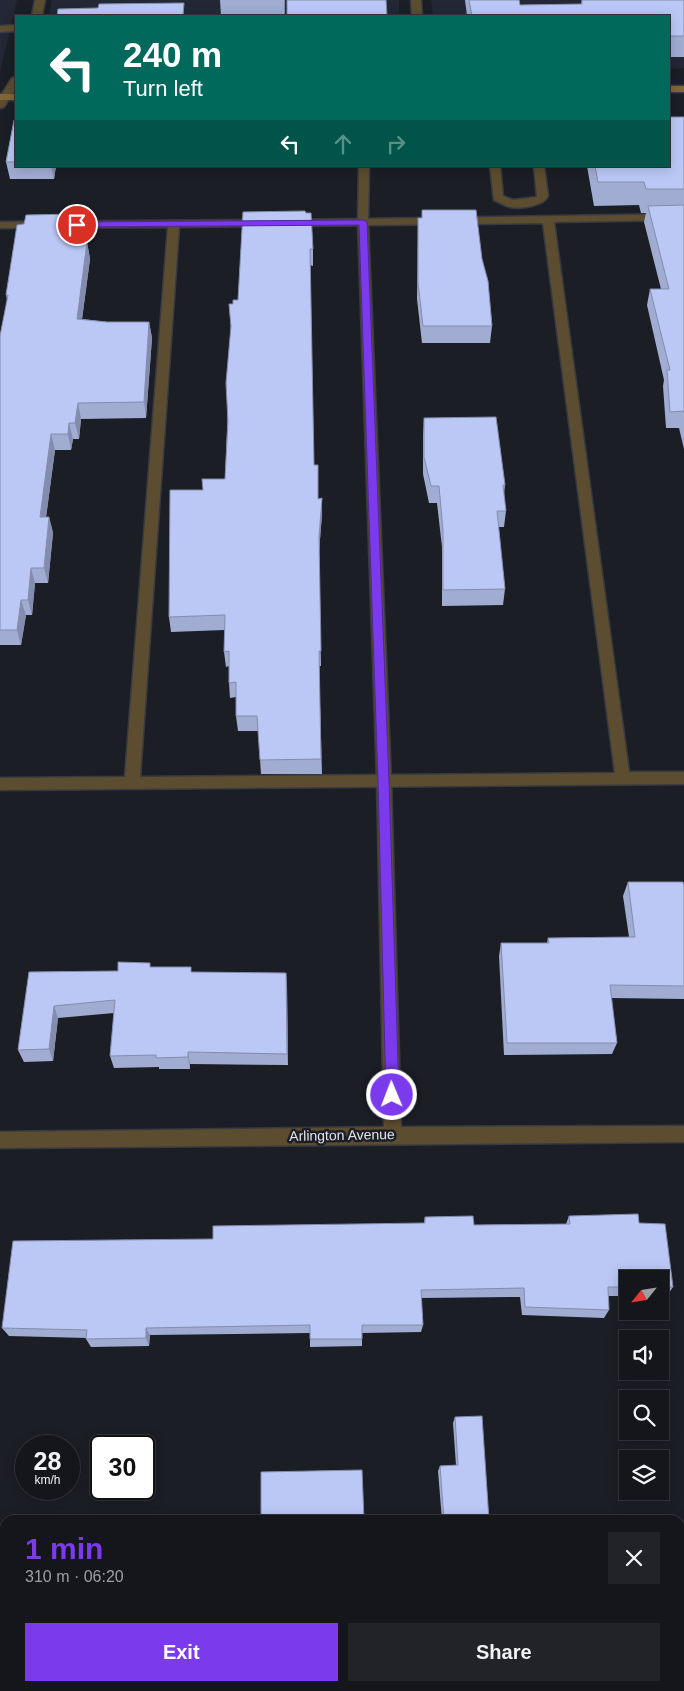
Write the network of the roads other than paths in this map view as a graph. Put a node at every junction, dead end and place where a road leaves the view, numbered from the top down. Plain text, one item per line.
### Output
1 (40, 0) edge
2 (416, 0) edge
3 (37, 15) edge
4 (417, 15) edge
5 (15, 28) edge
6 (0, 29) edge
7 (15, 81) edge
8 (670, 89) edge
9 (684, 89) edge
10 (15, 97) edge
11 (1, 100) edge
12 (364, 167) edge
13 (494, 167) edge
14 (539, 167) edge
15 (684, 217) edge
16 (548, 219) junction
17 (363, 222) junction
18 (174, 224) junction
19 (0, 225) edge
20 (622, 778) junction
21 (684, 778) edge
22 (384, 781) junction
23 (132, 783) junction
24 (0, 784) edge
25 (684, 1134) edge
26 (394, 1135) junction
27 (0, 1140) edge

1 - 3 street
2 - 4 street
5 - 6 street
7 - 11 street
8 - 9 main road
10 - 11 main road
12 - 17 street
13 - 14 street
15 - 16 street
16 - 17 street
16 - 20 street
17 - 18 street
17 - 22 street
18 - 19 street
18 - 23 street
20 - 21 street
20 - 22 street
22 - 23 street
22 - 26 street
23 - 24 street
25 - 26 street, Arlington Avenue
26 - 27 street, Arlington Avenue

